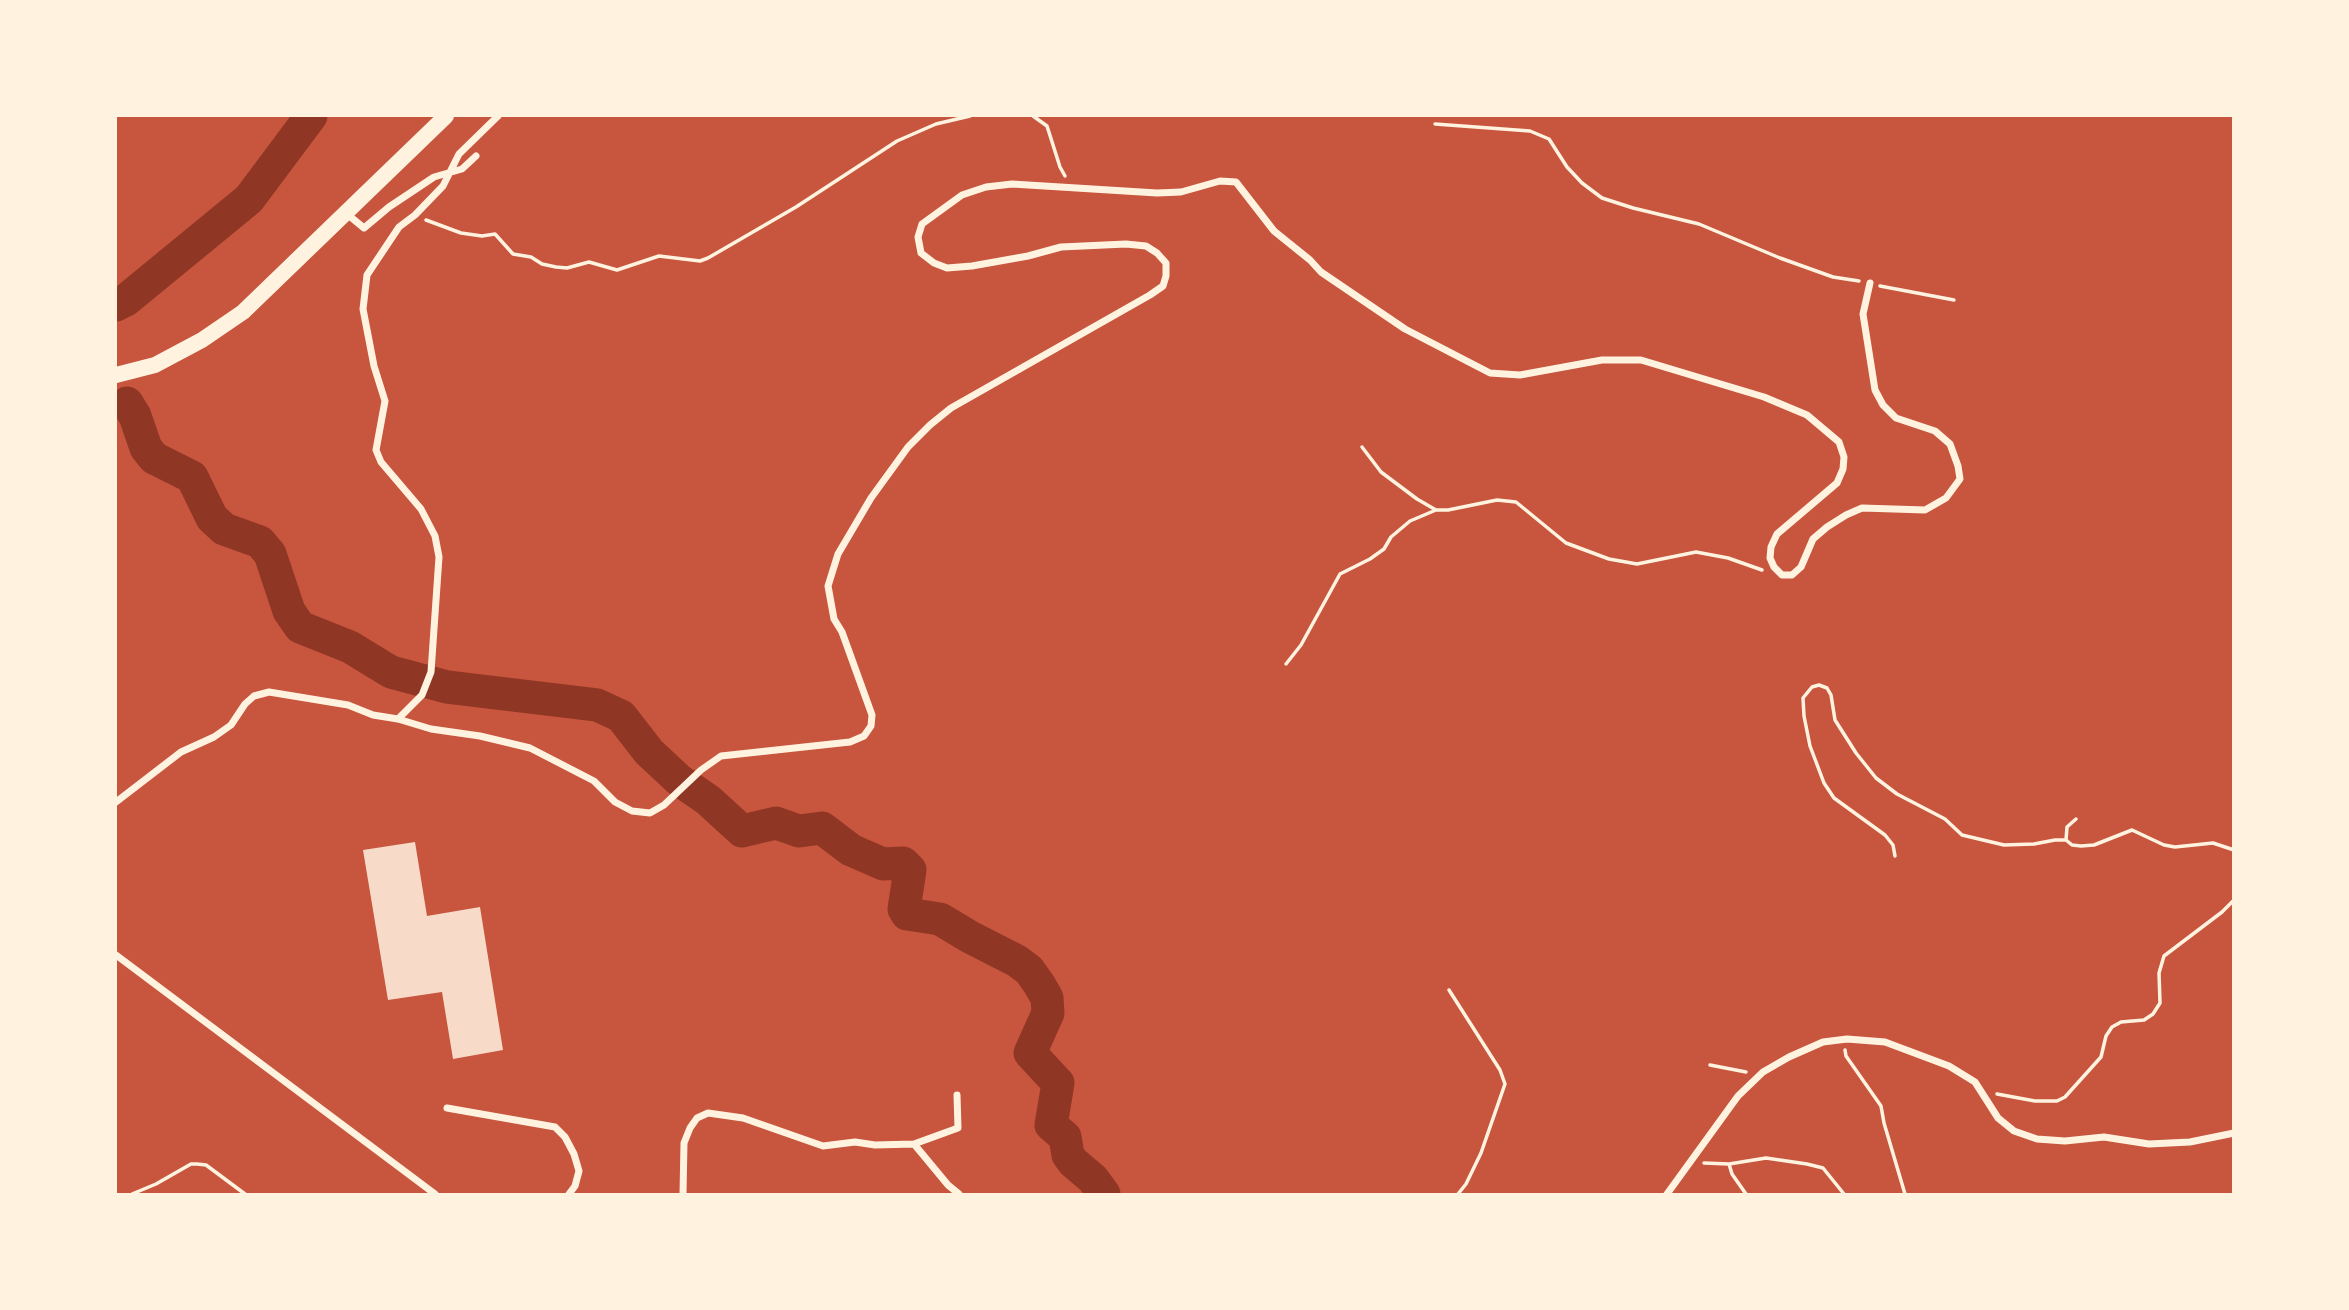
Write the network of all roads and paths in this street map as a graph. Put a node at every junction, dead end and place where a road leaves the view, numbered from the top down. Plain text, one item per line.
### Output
1 (446, 116) edge
2 (498, 116) edge
3 (970, 116) edge
4 (1033, 116) edge
5 (1435, 124) dead end
6 (476, 156) dead end
7 (450, 173) junction
8 (1073, 187) junction
9 (346, 213) junction
10 (415, 215) junction
11 (1870, 283) junction
12 (1954, 300) dead end
13 (116, 375) edge
14 (1362, 447) dead end
15 (1436, 510) junction
16 (1774, 567) junction
17 (1286, 664) dead end
18 (398, 719) junction
19 (116, 802) edge
20 (2076, 819) dead end
21 (2066, 840) junction
22 (2234, 849) edge
23 (1895, 856) dead end
24 (2234, 900) edge
25 (116, 955) edge
26 (1449, 990) dead end
27 (1847, 1039) junction
28 (1710, 1065) dead end
29 (1763, 1072) junction
30 (1982, 1090) junction
31 (957, 1095) dead end
32 (447, 1108) dead end
33 (2234, 1133) edge
34 (914, 1144) junction
35 (1692, 1160) junction
36 (1730, 1164) junction
37 (132, 1195) edge
38 (245, 1195) edge
39 (435, 1195) edge
40 (569, 1195) edge
41 (683, 1195) edge
42 (959, 1195) edge
43 (1458, 1195) edge
44 (1667, 1195) edge
45 (1746, 1195) edge
46 (1844, 1195) edge
47 (1905, 1195) edge

1 - 9 highway
2 - 7 street
3 - 10 path
4 - 8 path
5 - 11 path
6 - 7 street
7 - 9 street
7 - 10 street
8 - 16 street
8 - 18 street
9 - 13 highway
10 - 18 street
11 - 12 path
11 - 16 street
14 - 15 path
15 - 16 path
15 - 17 path
18 - 19 street
20 - 21 path
21 - 22 path
21 - 23 path
24 - 30 path
25 - 39 street
26 - 43 path
27 - 29 street
27 - 30 street
27 - 47 path
28 - 29 path
29 - 35 street
30 - 33 street
31 - 34 street
32 - 40 street
34 - 41 street
34 - 42 street
35 - 36 path
35 - 44 street
36 - 45 path
36 - 46 path
37 - 38 path

